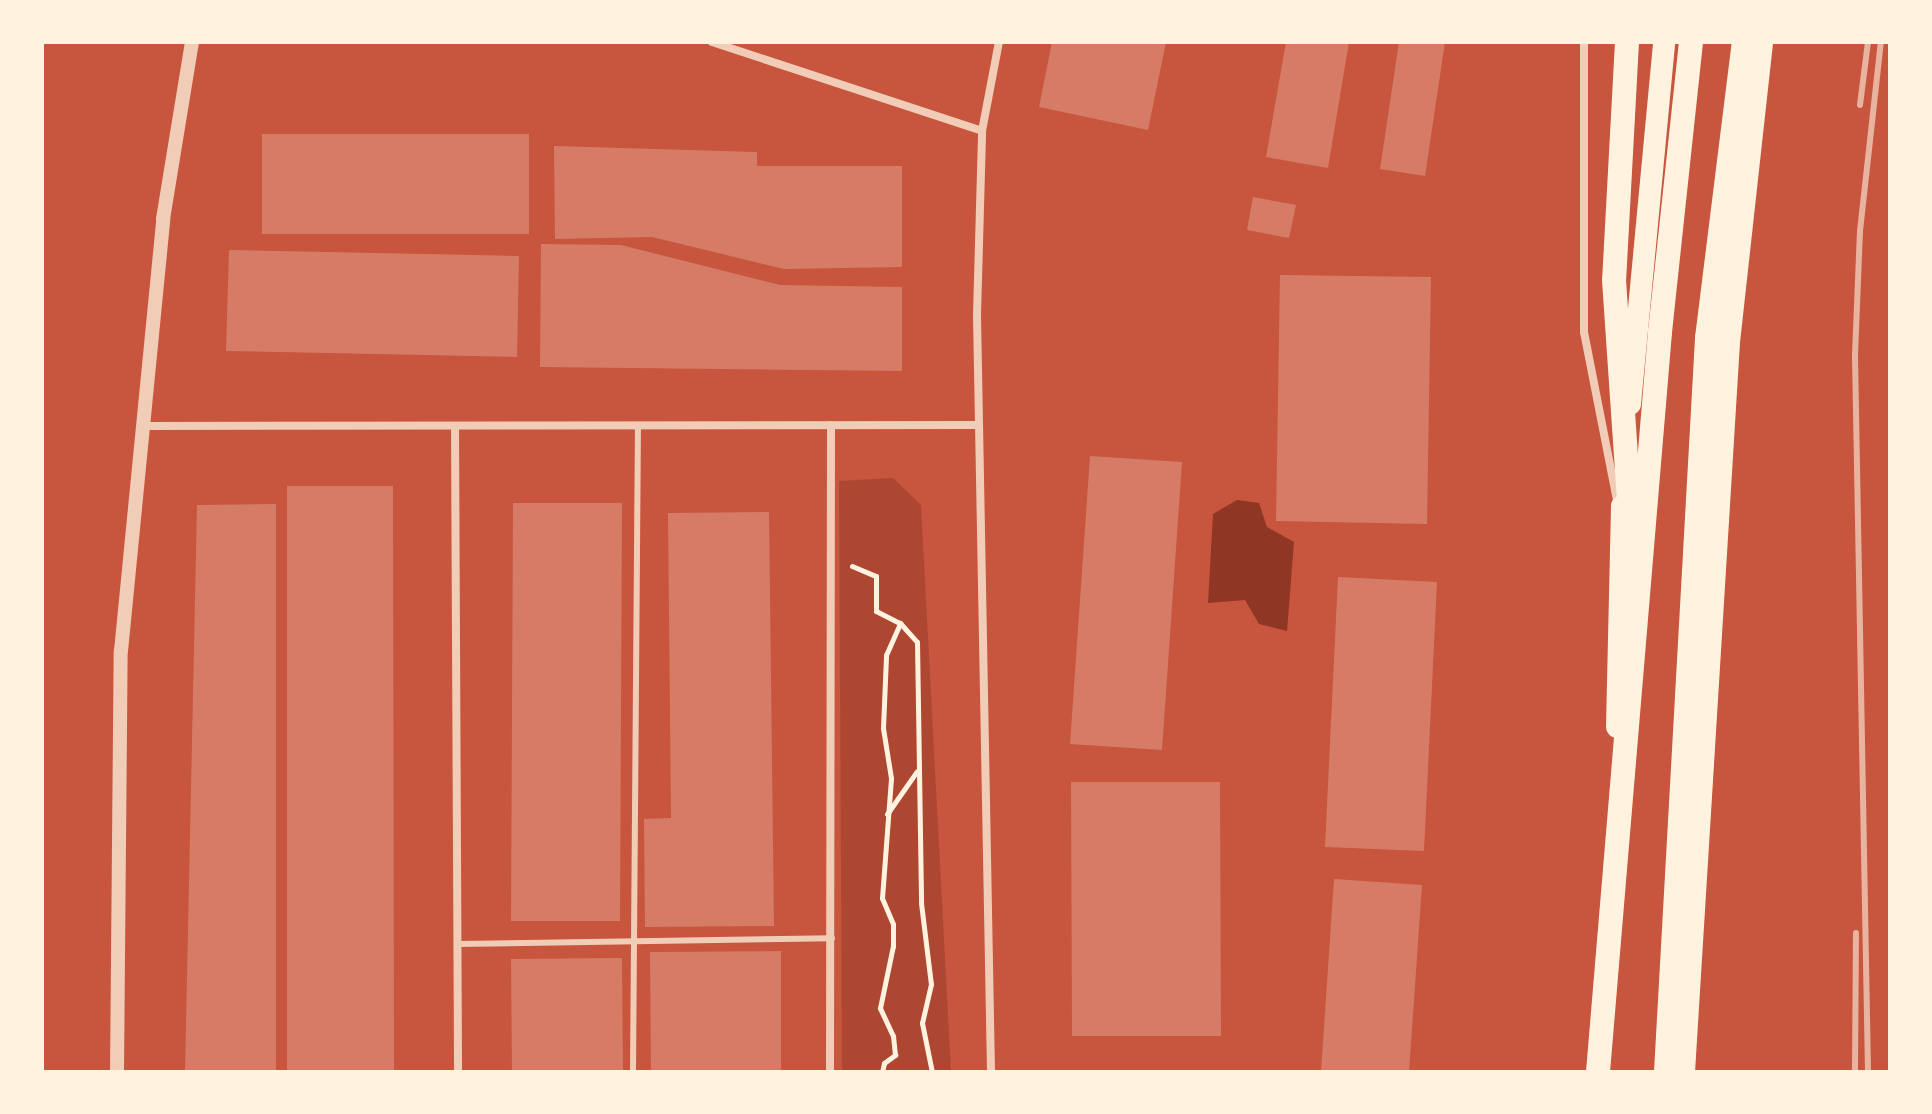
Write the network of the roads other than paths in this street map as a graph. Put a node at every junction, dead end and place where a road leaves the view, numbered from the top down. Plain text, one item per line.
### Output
1 (192, 42) edge
2 (712, 42) edge
3 (999, 42) edge
4 (1584, 42) edge
5 (1627, 42) edge
6 (1664, 42) edge
7 (1691, 42) edge
8 (1744, 42) edge
9 (1762, 42) edge
10 (982, 131) junction
11 (638, 425) junction
12 (831, 425) junction
13 (977, 425) junction
14 (145, 426) junction
15 (455, 426) junction
16 (1621, 517) junction
17 (1637, 609) junction
18 (832, 938) junction
19 (634, 941) junction
20 (458, 944) junction
21 (117, 1072) edge
22 (458, 1072) edge
23 (633, 1072) edge
24 (830, 1072) edge
25 (991, 1072) edge
26 (1598, 1072) edge
27 (1605, 1072) edge
28 (1666, 1072) edge
29 (1684, 1072) edge

1 - 14 street
2 - 10 street
3 - 10 street
4 - 16 street
5 - 17 highway
6 - 16 highway
7 - 17 highway
8 - 28 highway
9 - 29 highway
10 - 13 street
11 - 12 street
11 - 15 street
11 - 19 lane
12 - 13 street
12 - 18 street
13 - 25 street
14 - 15 street
14 - 21 street
15 - 20 street
16 - 27 highway
17 - 26 highway
18 - 19 lane
18 - 24 street
19 - 20 lane
19 - 23 lane
20 - 22 street

